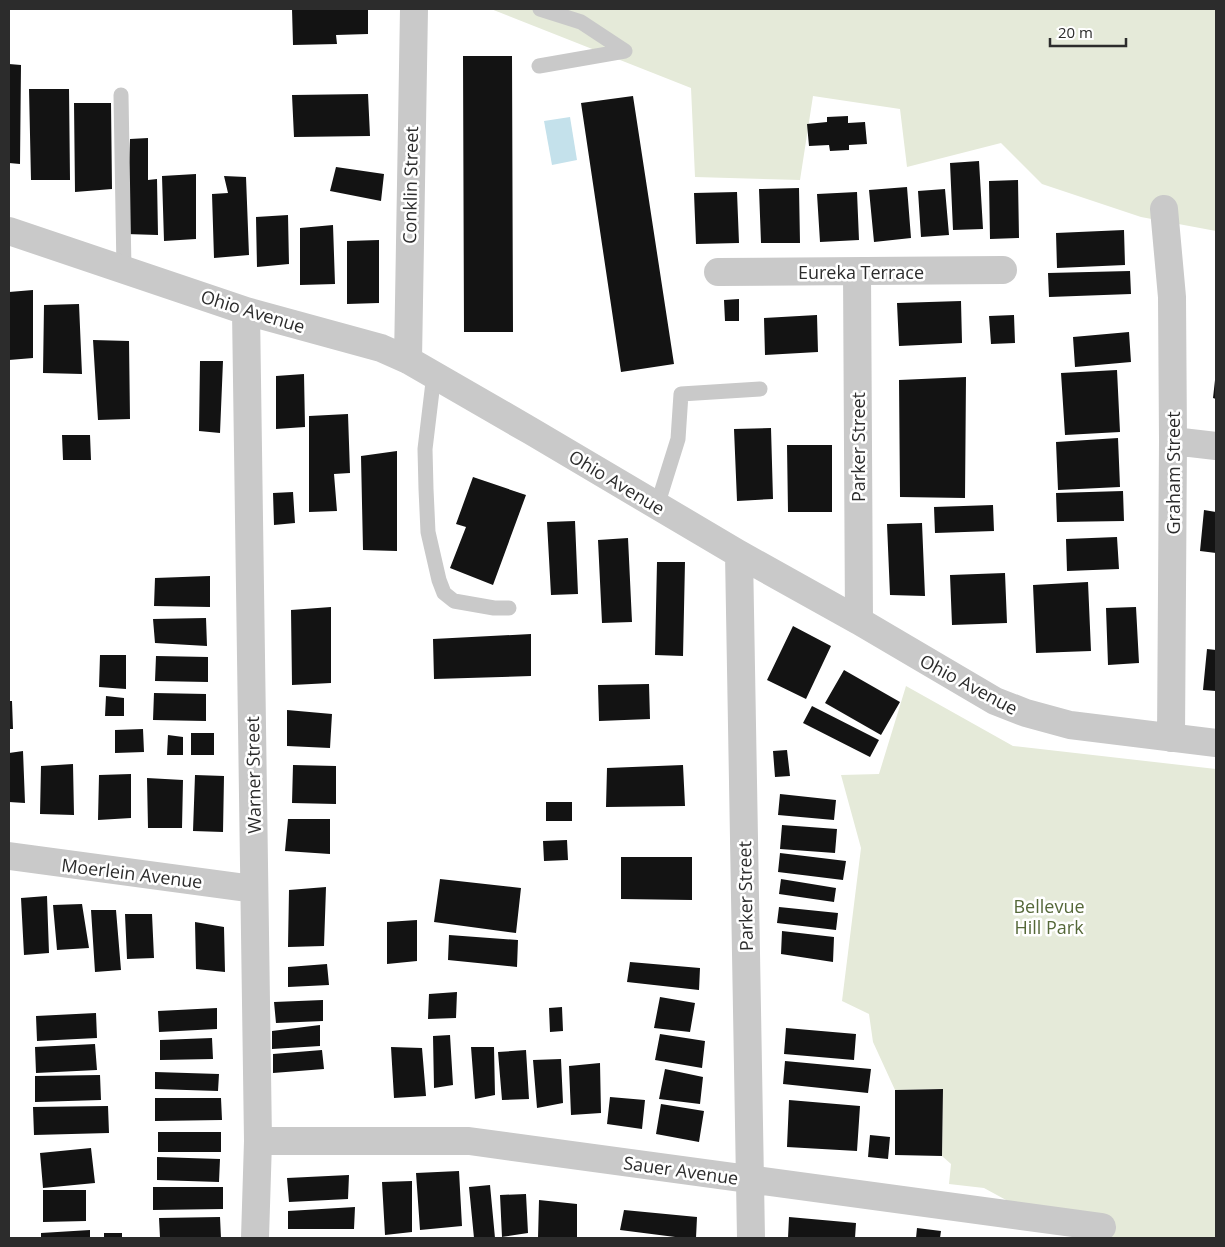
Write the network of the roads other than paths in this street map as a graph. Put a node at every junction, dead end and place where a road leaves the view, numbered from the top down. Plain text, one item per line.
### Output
1 (414, 9) edge
2 (540, 9) edge
3 (539, 66) dead end
4 (121, 95) dead end
5 (1164, 209) dead end
6 (9, 231) edge
7 (124, 270) junction
8 (1003, 270) dead end
9 (718, 272) dead end
10 (857, 272) junction
11 (246, 311) junction
12 (408, 360) junction
13 (434, 374) junction
14 (760, 389) dead end
15 (1173, 441) junction
16 (1216, 446) edge
17 (657, 506) junction
18 (738, 554) junction
19 (508, 608) dead end
20 (859, 621) junction
21 (1171, 738) junction
22 (1211, 746) edge
23 (9, 856) edge
24 (254, 889) junction
25 (258, 1141) junction
26 (750, 1180) junction
27 (1102, 1227) dead end
28 (255, 1238) edge
29 (751, 1238) edge

1 - 12 street, Conklin Street
2 - 3 lane
4 - 7 lane
5 - 15 street, Graham Street
6 - 7 street, Ohio Avenue
7 - 11 street, Ohio Avenue
8 - 10 street, Eureka Terrace
9 - 10 street, Eureka Terrace
10 - 20 street, Parker Street
11 - 12 street, Ohio Avenue
11 - 24 street, Warner Street
12 - 13 street, Ohio Avenue
13 - 17 street, Ohio Avenue
13 - 19 lane
14 - 17 lane
15 - 16 street
15 - 21 street, Graham Street
17 - 18 street, Ohio Avenue
18 - 20 street, Ohio Avenue
18 - 26 street, Parker Street
20 - 21 street, Ohio Avenue
21 - 22 street, Ohio Avenue
23 - 24 street, Moerlein Avenue
24 - 25 street, Warner Street
25 - 26 street, Sauer Avenue
25 - 28 street, Warner Street
26 - 27 street, Sauer Avenue
26 - 29 street, Parker Street

